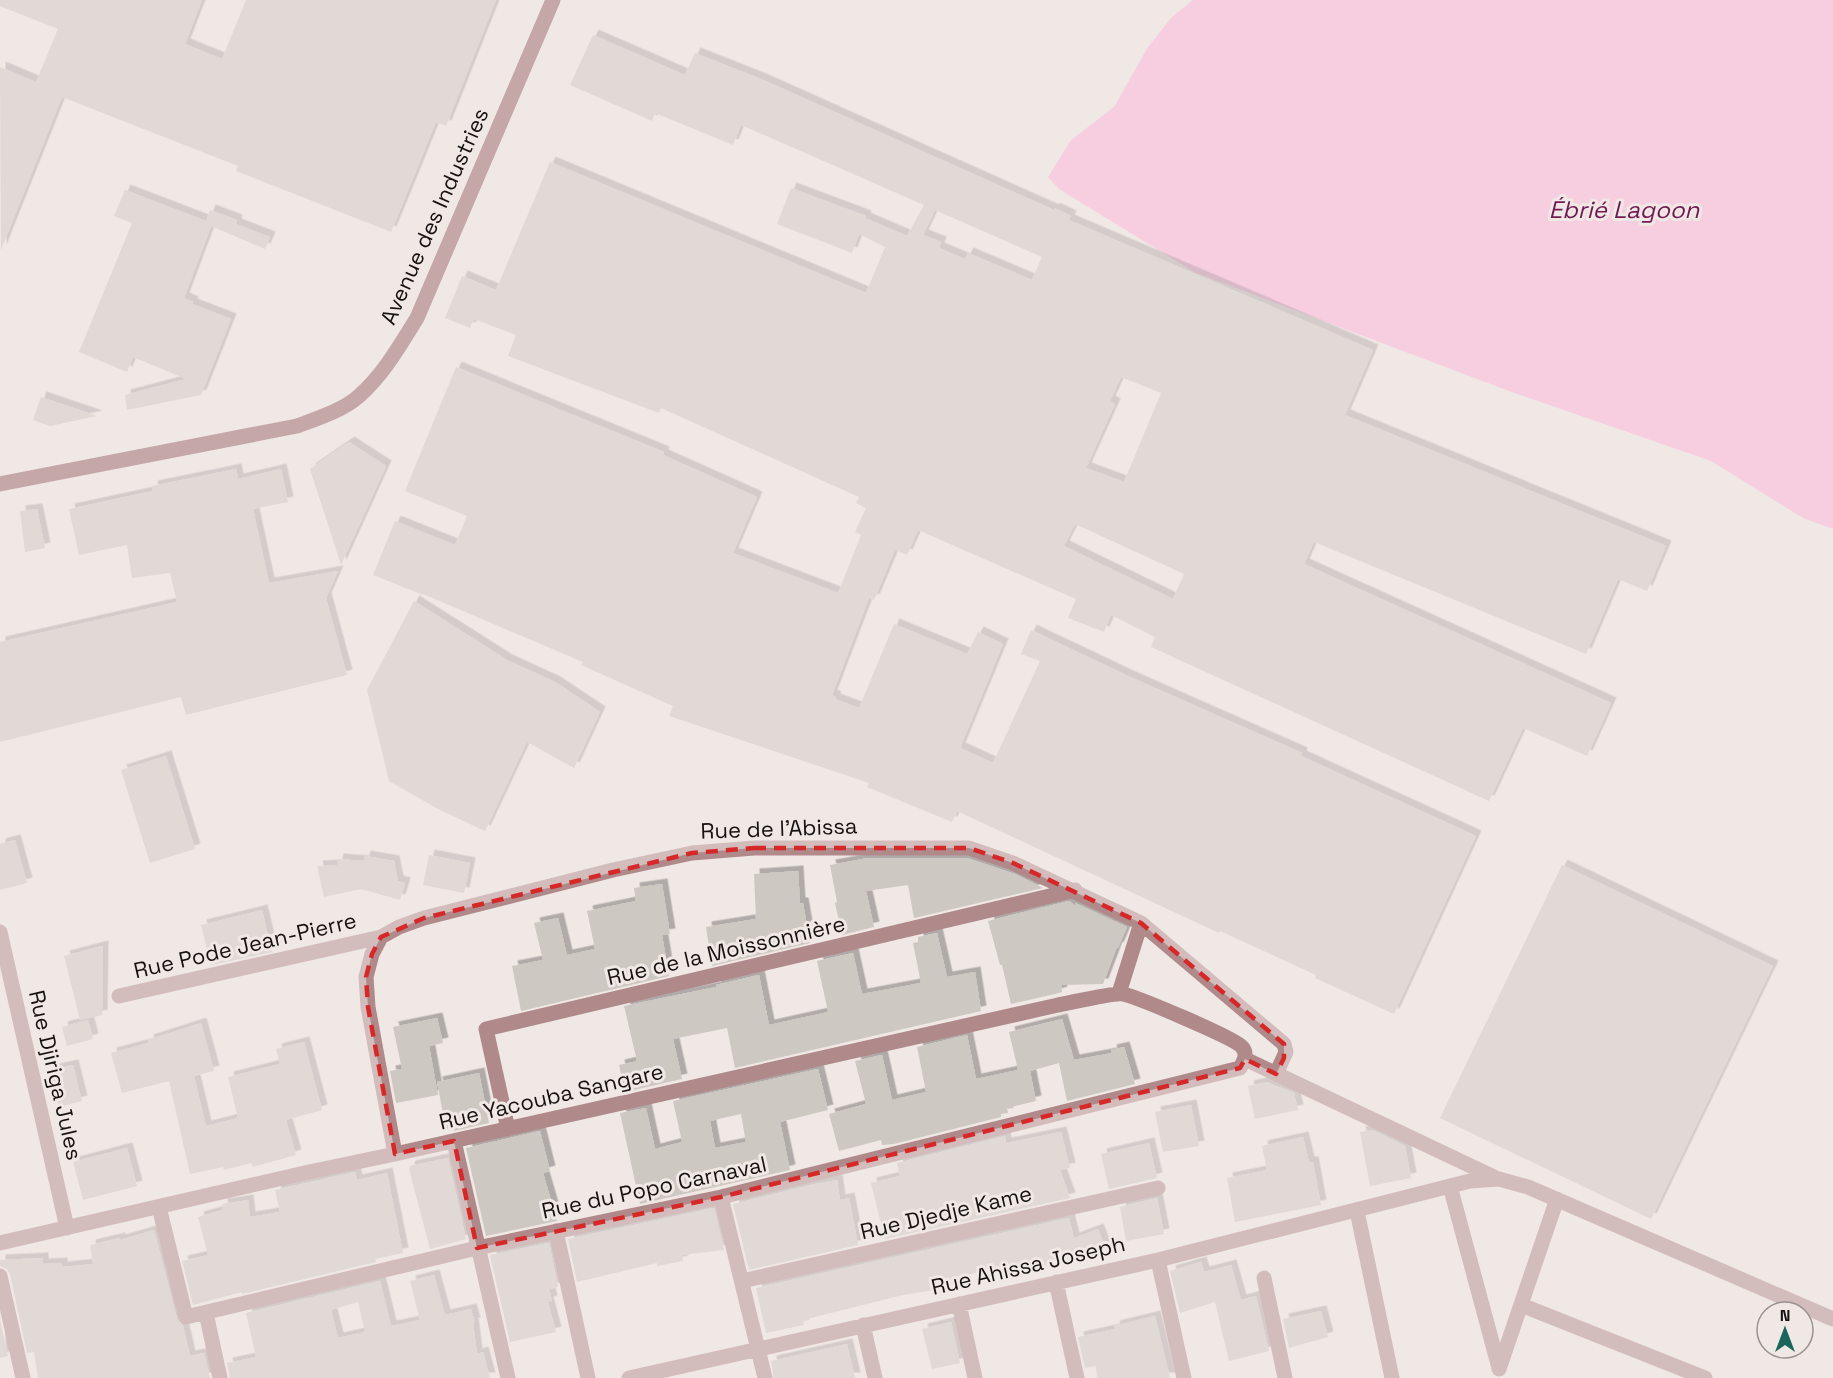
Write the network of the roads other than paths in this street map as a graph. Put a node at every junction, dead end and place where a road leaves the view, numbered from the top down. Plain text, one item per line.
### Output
1 (553, 0) edge
2 (0, 484) edge
3 (1075, 890) junction
4 (1141, 923) junction
5 (0, 932) edge
6 (381, 937) junction
7 (1116, 994) junction
8 (119, 996) dead end
9 (1242, 1064) junction
10 (1276, 1074) junction
11 (508, 1129) junction
12 (454, 1141) junction
13 (394, 1154) junction
14 (1498, 1179) junction
15 (1450, 1186) junction
16 (1158, 1188) dead end
17 (721, 1197) junction
18 (1557, 1199) junction
19 (159, 1207) junction
20 (1356, 1210) junction
21 (68, 1228) junction
22 (556, 1231) junction
23 (0, 1243) edge
24 (477, 1248) junction
25 (1158, 1260) junction
26 (0, 1275) edge
27 (1264, 1278) dead end
28 (742, 1281) junction
29 (1056, 1282) junction
30 (959, 1304) junction
31 (1521, 1305) junction
32 (206, 1313) junction
33 (1833, 1320) edge
34 (863, 1325) junction
35 (759, 1349) junction
36 (1500, 1373) edge
37 (661, 1375) edge
38 (23, 1378) edge
39 (220, 1378) edge
40 (508, 1378) edge
41 (588, 1378) edge
42 (629, 1378) edge
43 (765, 1378) edge
44 (874, 1378) edge
45 (975, 1378) edge
46 (1077, 1378) edge
47 (1184, 1378) edge
48 (1285, 1378) edge
49 (1392, 1378) edge
50 (1705, 1378) edge

1 - 2 street, Avenue des Industries
3 - 4 street, Rue de l'Abissa
3 - 6 street, Rue de l'Abissa
3 - 11 street, Rue de la Moissonnière
4 - 7 street
4 - 10 street, Rue de l'Abissa
5 - 21 street, Rue Djiriga Jules
6 - 8 street, Rue Pode Jean-Pierre
6 - 13 street
7 - 9 street
7 - 11 street, Rue Yacouba Sangare
9 - 10 street
9 - 17 street, Rue du Popo Carnaval
10 - 14 street
11 - 12 street, Rue Yacouba Sangare
12 - 13 street, Rue Yacouba Sangare
12 - 24 street
13 - 19 street, Rue Yacouba Sangare
14 - 15 street, Rue Ahissa Joseph
14 - 18 street
15 - 20 street, Rue Ahissa Joseph
15 - 36 street
16 - 28 street, Rue Djedje Kame
17 - 22 street, Rue du Popo Carnaval
17 - 28 street
18 - 31 street
18 - 33 street
19 - 21 street, Rue Yacouba Sangare
19 - 32 street, Rue du Popo Carnaval
20 - 25 street, Rue Ahissa Joseph
20 - 49 street
21 - 23 street, Rue Yacouba Sangare
22 - 24 street, Rue du Popo Carnaval
22 - 41 street
24 - 32 street, Rue du Popo Carnaval
24 - 40 street
25 - 29 street, Rue Ahissa Joseph
25 - 47 street
26 - 38 street
27 - 48 street
28 - 35 street
29 - 30 street, Rue Ahissa Joseph
29 - 46 street
30 - 34 street, Rue Ahissa Joseph
30 - 45 street
31 - 36 street
31 - 50 street
32 - 39 street
34 - 35 street, Rue Ahissa Joseph
34 - 44 street
35 - 37 street, Rue Ahissa Joseph
35 - 43 street
37 - 42 street, Rue Ahissa Joseph

